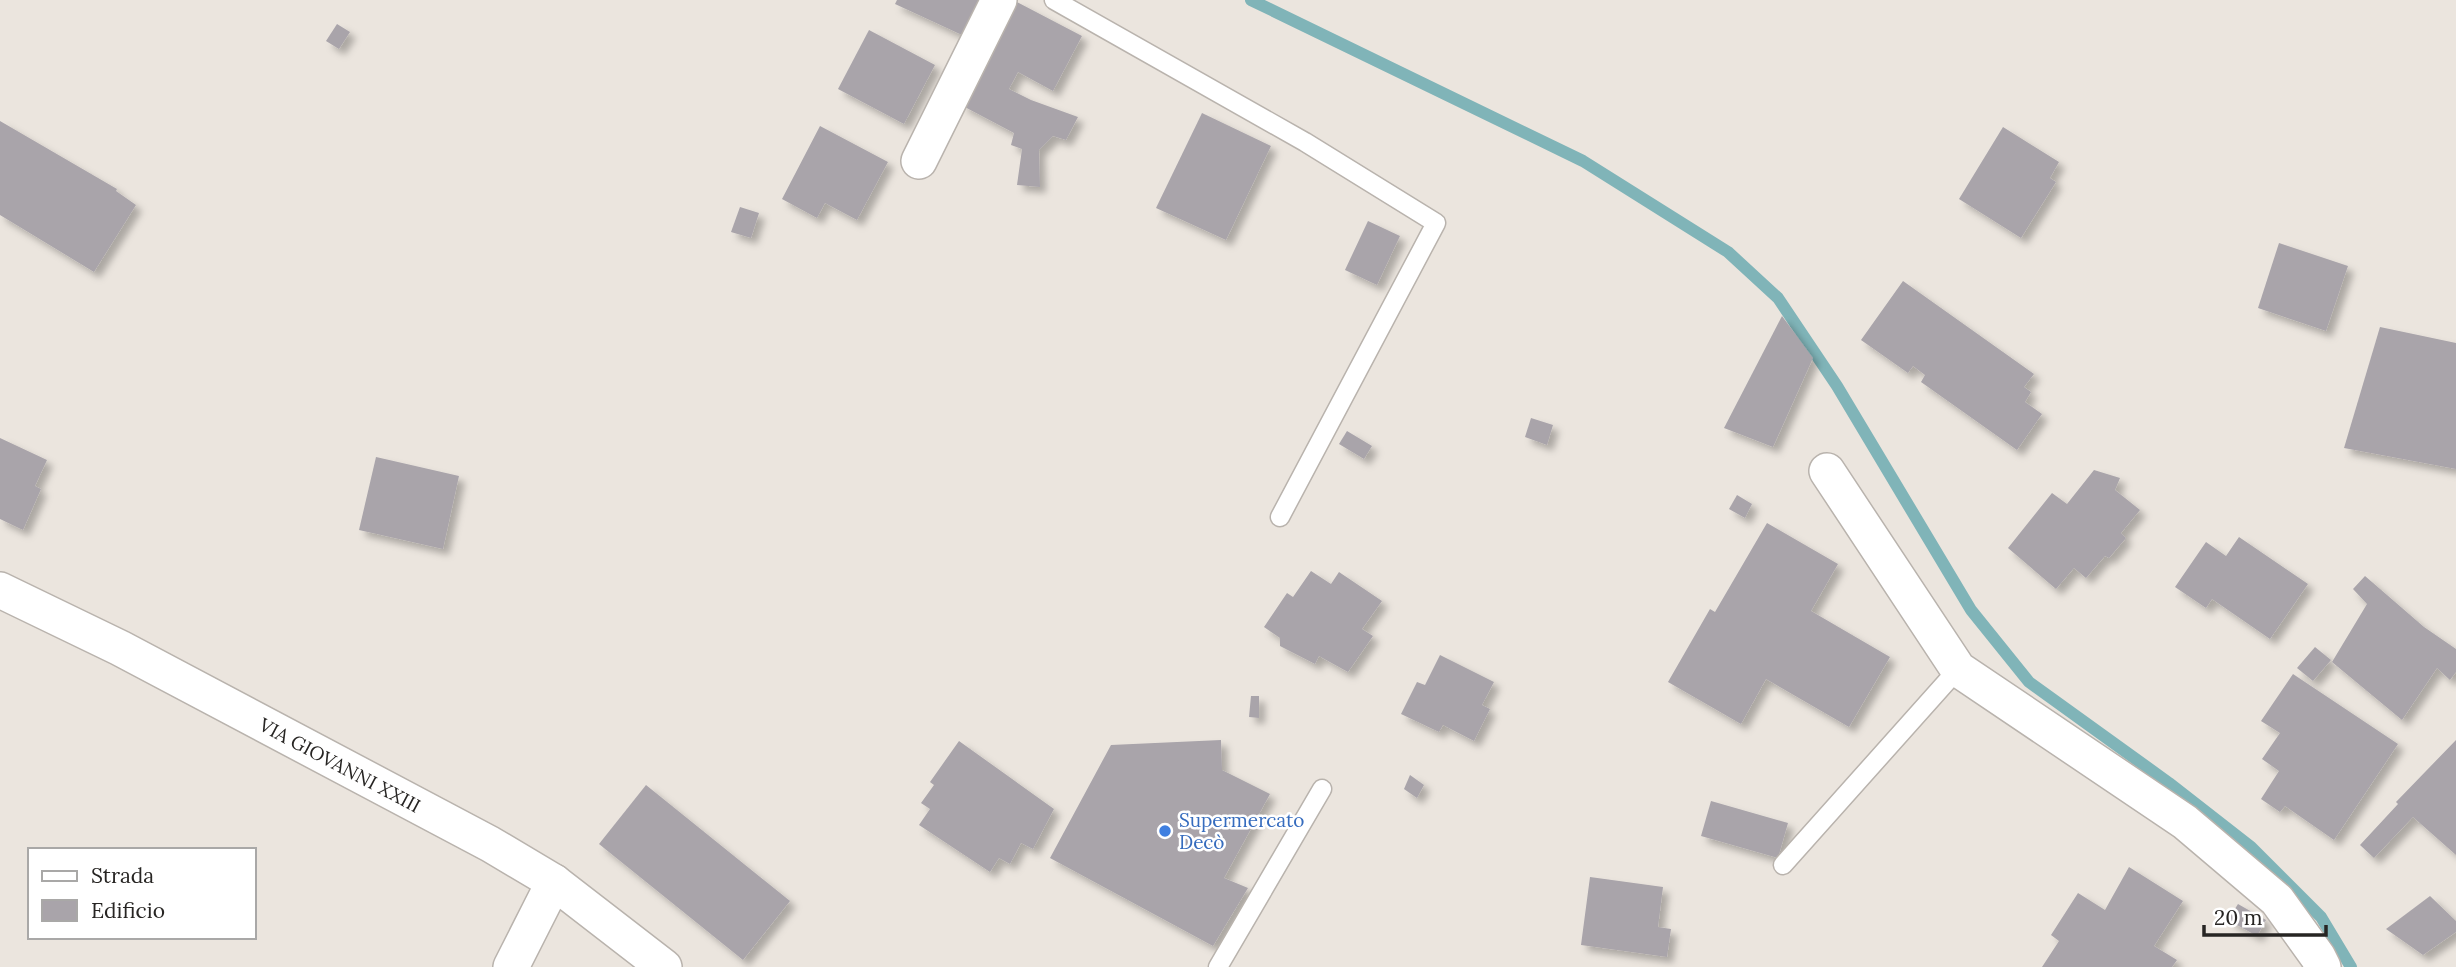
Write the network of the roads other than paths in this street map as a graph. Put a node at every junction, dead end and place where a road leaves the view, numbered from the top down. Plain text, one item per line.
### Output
1 (999, 0) edge
2 (1054, 0) edge
3 (919, 160) dead end
4 (1827, 471) dead end
5 (1280, 517) dead end
6 (0, 590) edge
7 (1958, 669) junction
8 (1322, 789) dead end
9 (1783, 865) dead end
10 (554, 882) junction
11 (511, 967) edge
12 (664, 967) edge
13 (1218, 967) edge
14 (2323, 967) edge

1 - 3 street
2 - 5 lane
4 - 7 street
6 - 10 street, VIA GIOVANNI XXIII
7 - 9 lane
7 - 14 street
8 - 13 lane
10 - 11 street
10 - 12 street, VIA GIOVANNI XXIII

